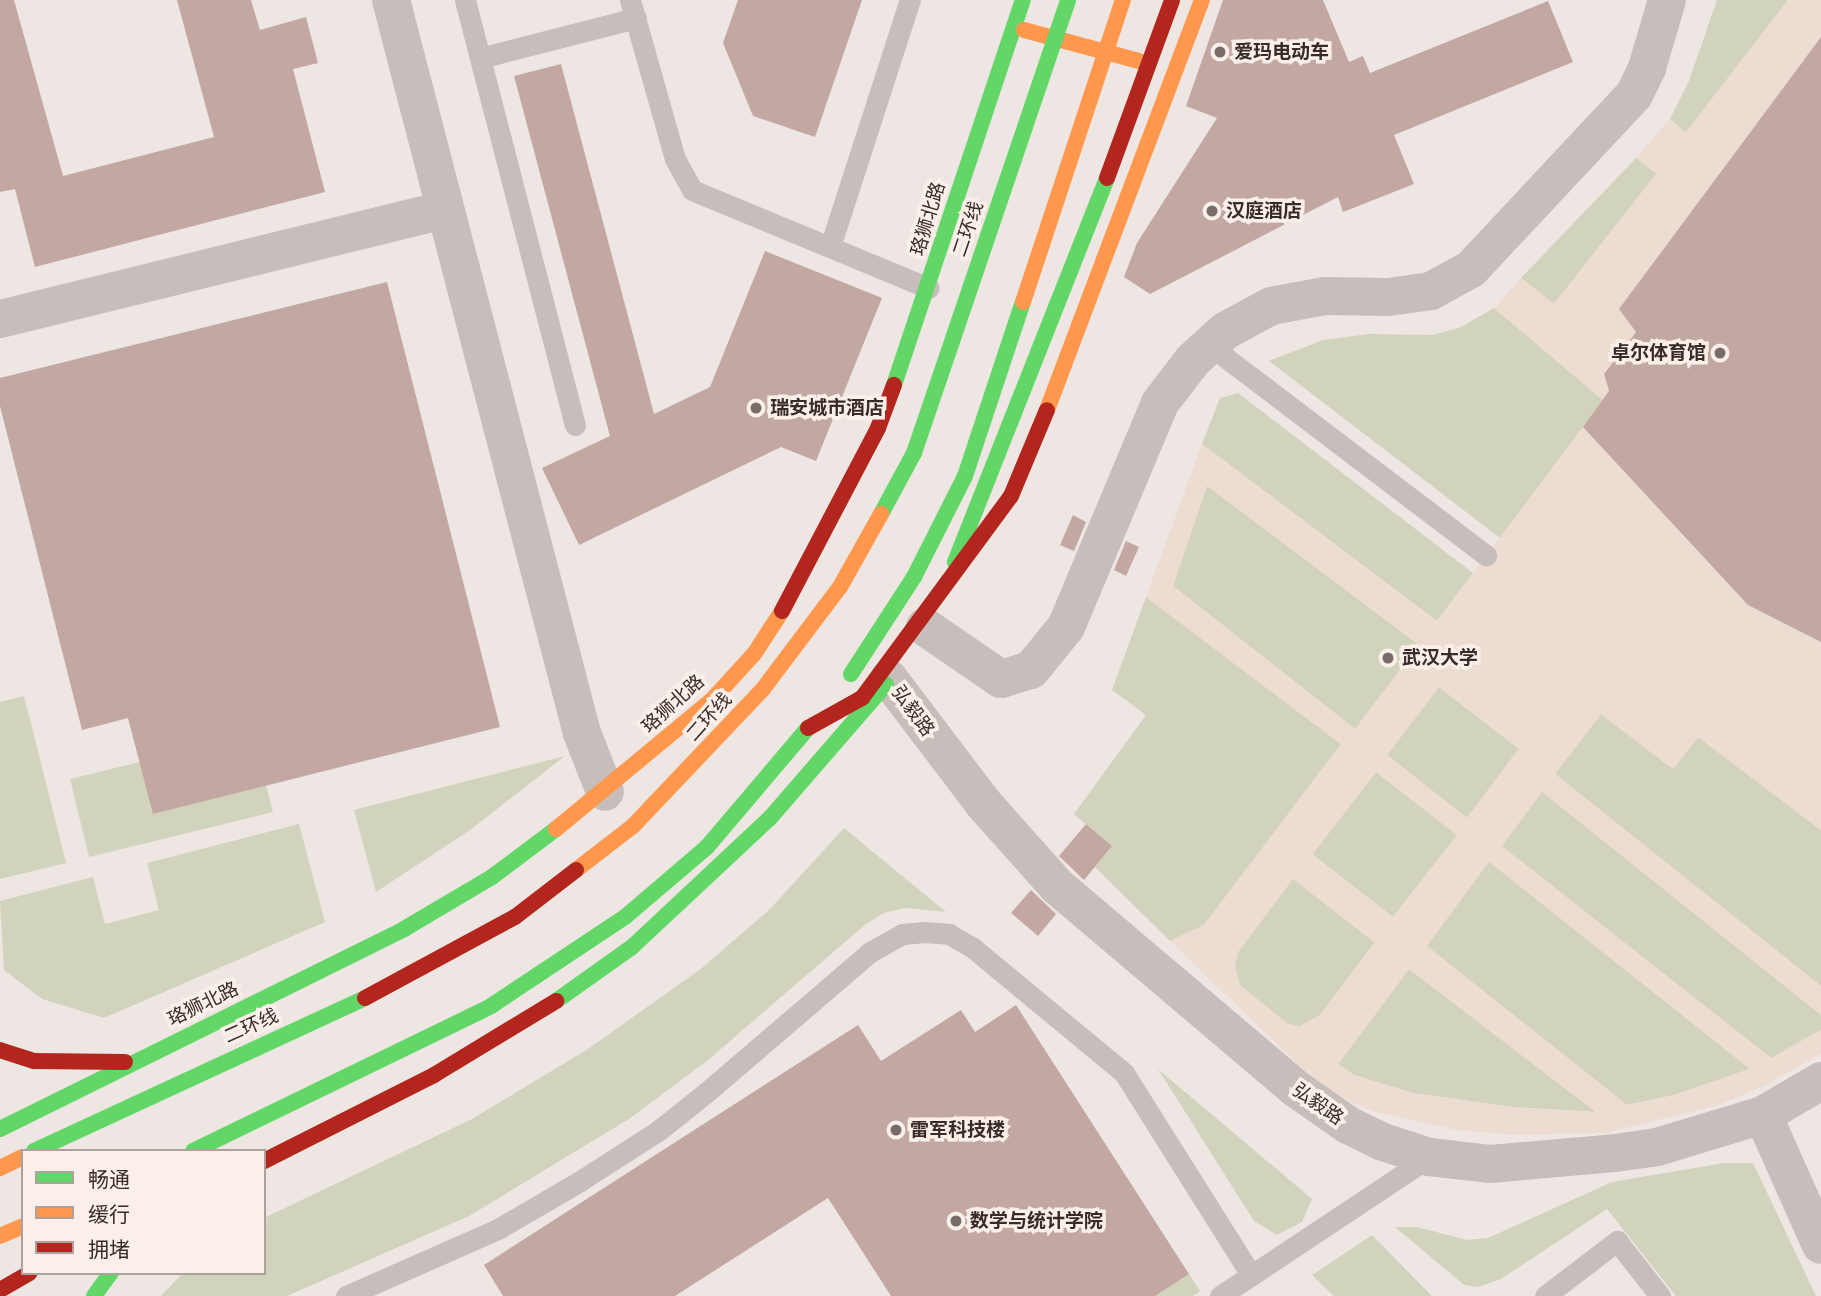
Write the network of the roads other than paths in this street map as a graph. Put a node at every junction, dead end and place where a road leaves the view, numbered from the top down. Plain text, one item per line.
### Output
1 (391, 0) edge
2 (465, 0) edge
3 (910, 0) edge
4 (1023, 0) edge
5 (1068, 0) edge
6 (1124, 0) edge
7 (1172, 0) edge
8 (1202, 0) edge
9 (1667, 0) edge
10 (633, 9) edge
11 (1014, 27) junction
12 (480, 58) junction
13 (1151, 64) junction
14 (445, 210) junction
15 (830, 247) junction
16 (929, 288) junction
17 (0, 319) edge
18 (1209, 345) junction
19 (575, 425) dead end
20 (1486, 555) dead end
21 (925, 627) junction
22 (889, 680) junction
23 (808, 728) junction
24 (605, 792) junction
25 (0, 1050) edge
26 (134, 1061) junction
27 (1821, 1081) edge
28 (1763, 1115) junction
29 (0, 1129) edge
30 (232, 1133) junction
31 (38, 1149) edge
32 (197, 1149) edge
33 (215, 1149) edge
34 (1429, 1157) junction
35 (21, 1158) edge
36 (266, 1160) edge
37 (0, 1168) edge
38 (21, 1227) edge
39 (0, 1236) edge
40 (1821, 1245) edge
41 (21, 1271) edge
42 (26, 1275) edge
43 (110, 1275) edge
44 (1251, 1275) junction
45 (0, 1280) edge
46 (0, 1290) edge
47 (94, 1296) edge
48 (346, 1296) edge
49 (1220, 1296) edge
50 (1545, 1296) edge
51 (1660, 1296) edge

1 - 14 street
2 - 12 lane
3 - 15 lane
4 - 11 main road, 珞狮北路
5 - 31 main road, 二环线, bridge
6 - 23 main road, bridge
7 - 13 main road
8 - 23 main road, bridge
9 - 18 street
10 - 12 lane
10 - 15 lane
11 - 13 main road
11 - 16 main road, 珞狮北路
12 - 19 lane
13 - 21 main road
14 - 17 street
14 - 24 street
15 - 16 lane
16 - 24 main road, 珞狮北路
18 - 20 lane
18 - 21 street
21 - 22 main road
22 - 34 street, 弘毅路
22 - 36 main road
23 - 30 main road
24 - 26 main road, 珞狮北路
25 - 26 main road
26 - 29 main road, 珞狮北路
27 - 28 street, 弘毅路
28 - 34 street, 弘毅路
28 - 40 street
30 - 32 main road
30 - 33 main road
34 - 44 lane
35 - 37 main road
38 - 39 main road
41 - 45 main road
42 - 46 main road
43 - 47 main road
44 - 48 lane
44 - 49 lane
50 - 51 lane

